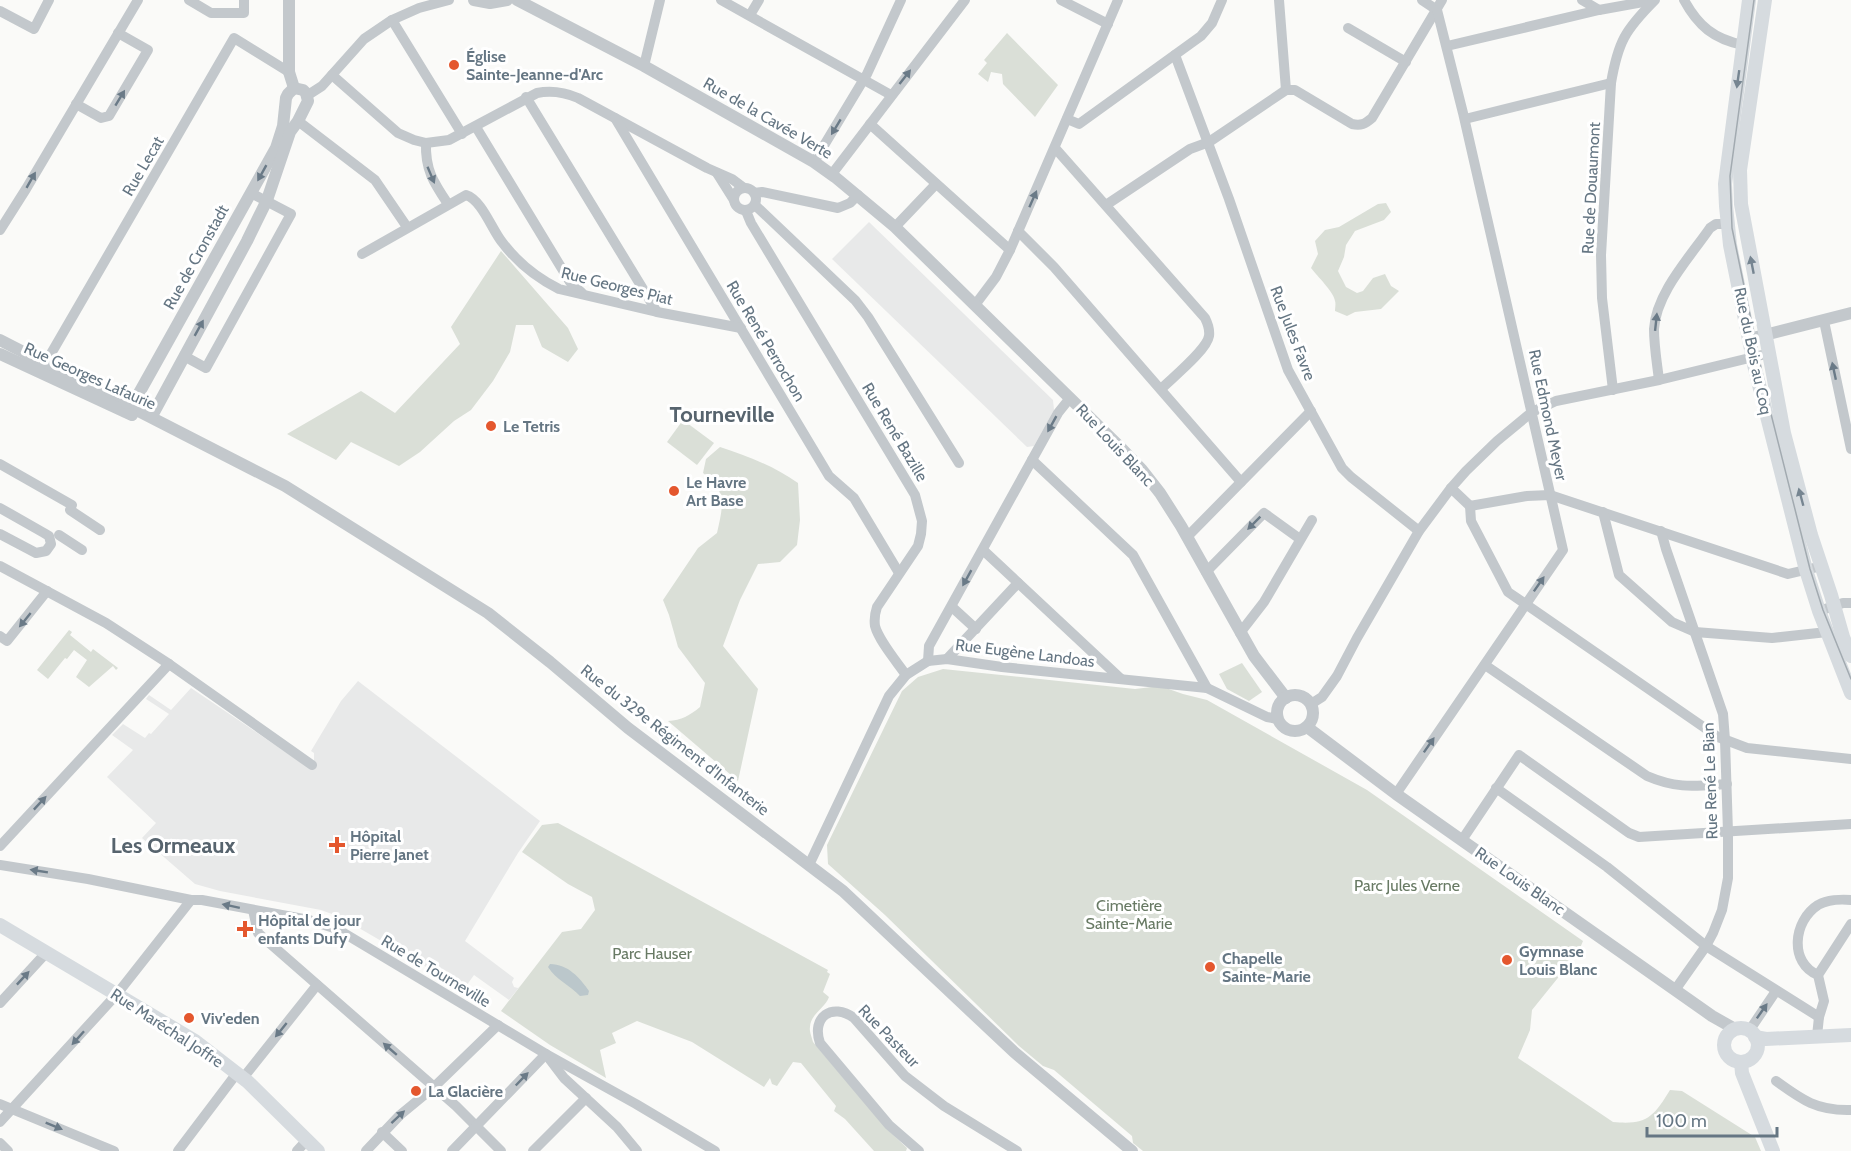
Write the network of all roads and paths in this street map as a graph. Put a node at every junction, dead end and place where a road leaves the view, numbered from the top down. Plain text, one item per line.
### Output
1 (49, 0) edge
2 (138, 0) edge
3 (189, 0) edge
4 (244, 0) edge
5 (289, 0) edge
6 (449, 0) edge
7 (474, 0) edge
8 (507, 0) edge
9 (517, 0) edge
10 (660, 0) edge
11 (721, 0) edge
12 (759, 0) edge
13 (901, 0) edge
14 (965, 0) edge
15 (1061, 0) edge
16 (1118, 0) edge
17 (1222, 0) edge
18 (1279, 0) edge
19 (1289, 0) edge
20 (1422, 0) edge
21 (1582, 0) edge
22 (1654, 0) edge
23 (1684, 0) edge
24 (1749, 0) edge
25 (1765, 0) edge
26 (1439, 5) edge
27 (1599, 10) junction
28 (0, 11) edge
29 (1280, 12) junction
30 (750, 15) junction
31 (392, 20) junction
32 (1108, 24) junction
33 (1348, 28) dead end
34 (118, 33) junction
35 (1743, 45) junction
36 (1447, 46) junction
37 (1176, 55) junction
38 (1406, 62) junction
39 (644, 66) junction
40 (289, 72) junction
41 (332, 75) junction
42 (864, 79) junction
43 (1611, 83) junction
44 (294, 88) junction
45 (1286, 90) junction
46 (308, 95) junction
47 (891, 95) junction
48 (526, 97) junction
49 (76, 104) junction
50 (615, 118) junction
51 (1067, 119) junction
52 (1465, 119) junction
53 (292, 122) junction
54 (870, 124) junction
55 (476, 127) junction
56 (462, 134) junction
57 (1209, 142) junction
58 (426, 143) junction
59 (1055, 148) junction
60 (814, 162) junction
61 (717, 173) junction
62 (832, 174) junction
63 (936, 183) junction
64 (749, 190) junction
65 (251, 193) junction
66 (858, 195) junction
67 (267, 200) junction
68 (734, 200) junction
69 (448, 204) junction
70 (1106, 205) junction
71 (750, 208) junction
72 (405, 224) dead end
73 (1727, 224) junction
74 (895, 227) junction
75 (0, 230) edge
76 (1018, 231) junction
77 (1010, 250) junction
78 (362, 254) dead end
79 (585, 295) junction
80 (975, 305) junction
81 (657, 312) junction
82 (1851, 313) edge
83 (1824, 321) junction
84 (741, 328) junction
85 (1766, 335) junction
86 (1749, 339) junction
87 (0, 340) edge
88 (1770, 353) junction
89 (0, 354) edge
90 (184, 356) junction
91 (1752, 358) junction
92 (45, 364) junction
93 (1659, 380) junction
94 (1161, 389) junction
95 (1613, 390) junction
96 (1070, 398) junction
97 (126, 404) junction
98 (1311, 411) junction
99 (1532, 412) junction
100 (133, 415) junction
101 (152, 416) junction
102 (168, 425) junction
103 (1851, 448) edge
104 (1032, 460) junction
105 (959, 463) dead end
106 (0, 464) edge
107 (1241, 482) junction
108 (1451, 488) junction
109 (1550, 495) junction
110 (1470, 506) junction
111 (0, 508) edge
112 (1603, 512) junction
113 (1312, 520) dead end
114 (99, 530) dead end
115 (1419, 531) junction
116 (1661, 531) junction
117 (0, 534) edge
118 (59, 535) dead end
119 (1187, 537) junction
120 (1300, 539) junction
121 (82, 550) dead end
122 (983, 550) junction
123 (0, 566) edge
124 (1822, 566) junction
125 (1806, 570) junction
126 (1206, 572) junction
127 (899, 573) junction
128 (1018, 583) junction
129 (47, 591) junction
130 (1851, 603) edge
131 (1525, 604) junction
132 (1834, 606) junction
133 (952, 607) junction
134 (1819, 611) junction
135 (976, 629) junction
136 (1695, 632) junction
137 (1827, 632) junction
138 (1240, 633) junction
139 (0, 636) edge
140 (1851, 656) edge
141 (946, 659) junction
142 (928, 661) junction
143 (169, 664) junction
144 (1485, 664) junction
145 (906, 675) junction
146 (1122, 679) junction
147 (1206, 688) junction
148 (1851, 693) edge
149 (1286, 698) junction
150 (1311, 704) junction
151 (1278, 719) junction
152 (1307, 727) junction
153 (1725, 740) junction
154 (1851, 759) edge
155 (312, 765) dead end
156 (1727, 784) junction
157 (1496, 788) junction
158 (1396, 794) junction
159 (1851, 824) edge
160 (1728, 832) junction
161 (1462, 840) junction
162 (0, 846) edge
163 (809, 864) junction
164 (0, 865) edge
165 (191, 900) junction
166 (1851, 900) edge
167 (253, 910) junction
168 (1851, 924) edge
169 (0, 925) edge
170 (1706, 946) junction
171 (46, 953) junction
172 (1818, 975) junction
173 (318, 985) junction
174 (1675, 990) junction
175 (1776, 991) junction
176 (117, 994) junction
177 (0, 1003) edge
178 (1819, 1017) junction
179 (498, 1025) junction
180 (1747, 1032) junction
181 (1851, 1035) edge
182 (1817, 1036) junction
183 (546, 1054) junction
184 (1741, 1062) junction
185 (240, 1076) junction
186 (1776, 1081) dead end
187 (434, 1087) junction
188 (586, 1098) junction
189 (0, 1104) edge
190 (12, 1109) junction
191 (1851, 1110) edge
192 (0, 1122) edge
193 (476, 1125) junction
194 (382, 1132) junction
195 (308, 1139) junction
196 (0, 1143) edge
197 (8, 1151) edge
198 (114, 1151) edge
199 (178, 1151) edge
200 (297, 1151) edge
201 (318, 1151) edge
202 (366, 1151) edge
203 (402, 1151) edge
204 (452, 1151) edge
205 (501, 1151) edge
206 (533, 1151) edge
207 (637, 1151) edge
208 (715, 1151) edge
209 (919, 1151) edge
210 (1017, 1151) edge
211 (1132, 1151) edge
212 (1773, 1151) edge

1 - 28 street
2 - 34 street
3 - 4 street
5 - 40 street
6 - 31 street
7 - 8 street
9 - 39 street, Rue de la Cavée Verte
10 - 39 street
11 - 30 street
12 - 30 street
13 - 42 street
47 -> 14 street
15 - 32 street
16 - 32 street
17 - 37 street
18 - 29 street
19 - 29 street
20 - 26 street
21 - 27 street
22 - 27 street
22 - 43 street, Rue de Douaumont
23 - 35 street
24 - 35 main road, Rue du Bois au Coq
85 -> 25 main road, Rue du Bois au Coq
26 - 36 street, Rue Edmond Meyer
26 - 38 street
27 - 36 street
29 - 45 street
30 - 42 street
31 - 41 street
31 - 56 street
32 - 51 street
33 - 38 street
34 - 49 street
49 -> 34 street
35 -> 73 main road, Rue du Bois au Coq
36 - 52 street, Rue Edmond Meyer
37 - 51 street
37 - 57 street, Rue Jules Favre
38 - 45 street
39 - 60 street, Rue de la Cavée Verte
40 - 44 street
40 - 92 street, Rue Lecat
41 - 46 street
41 - 58 street
42 - 47 street
42 -> 60 street
43 - 52 street
43 - 95 street, Rue de Douaumont
44 - 46 street
44 - 53 street, Rue de Cronstadt
45 - 57 street
46 - 53 street, Rue de Cronstadt
47 - 54 street
48 - 50 street
48 - 55 street
48 - 81 street
75 -> 49 street
50 - 61 street
50 - 84 street, Rue René Perrochon
51 - 59 street
52 - 99 street, Rue Edmond Meyer
53 -> 65 street, Rue de Cronstadt
53 - 67 street, Rue de Cronstadt
53 - 72 street
54 - 62 street
54 - 63 street
55 - 56 street
55 - 79 street
56 - 58 street
57 - 70 street
57 - 98 street, Rue Jules Favre
58 -> 69 street
59 - 70 street
76 -> 59 street
60 - 62 street, Rue de la Cavée Verte
61 - 64 street
61 - 68 street
62 - 66 street, Rue de la Cavée Verte
63 - 74 street
63 - 77 street
64 - 66 street
64 - 68 street
64 - 71 street
65 - 67 street
65 - 97 street, Rue de Cronstadt
66 - 74 street, Rue de la Cavée Verte
90 -> 67 street, Rue de Cronstadt
67 - 90 street
68 - 71 street
69 - 78 street, Rue Georges Piat
69 - 79 street, Rue Georges Piat
70 - 94 street
71 - 105 street
71 - 127 street, Rue René Bazille
73 - 86 main road, Rue du Bois au Coq
93 -> 73 street
74 - 80 street, Rue de la Cavée Verte
76 - 77 street
76 - 94 street
77 - 80 street
79 - 81 street, Rue Georges Piat
80 - 96 street, Rue Louis Blanc
81 - 84 street, Rue Georges Piat
82 - 83 street
83 - 85 street
103 -> 83 street
84 - 127 street, Rue René Perrochon
85 - 86 street
85 - 88 main road, Rue du Bois au Coq
86 - 91 main road, Rue du Bois au Coq
87 - 92 street, Rue Georges Lafaurie
88 - 91 street
124 -> 88 main road, Rue du Bois au Coq
89 - 100 street, Rue Georges Lafaurie
90 - 101 street, Rue de Cronstadt
91 - 93 street
91 - 125 main road, Rue du Bois au Coq
92 - 97 street, Rue Georges Lafaurie
93 - 95 street
94 - 107 street
95 - 99 street
96 -> 104 street
96 - 119 street, Rue Louis Blanc
97 - 101 street, Rue Georges Lafaurie
98 - 107 street
98 - 115 street, Rue Jules Favre
99 - 108 street
99 - 109 street, Rue Edmond Meyer
100 - 101 street
100 - 102 street, Rue Georges Lafaurie
101 - 102 street, Rue du 329e Régiment d'Infanterie
102 - 163 street, Rue du 329e Régiment d'Infanterie
104 - 122 street
104 - 147 street
106 - 114 street
107 - 119 street
108 - 110 street
108 - 115 street
109 - 110 street
109 - 112 street
131 -> 109 street, Rue Edmond Meyer
110 - 131 street
111 - 117 street
112 - 116 street
112 - 136 street
113 - 120 street
115 - 150 street
116 - 125 street
116 - 136 street, Rue René Le Bian
118 - 121 street
119 - 126 street, Rue Louis Blanc
120 -> 126 street
120 - 138 street
122 - 128 street
122 -> 133 street
123 - 129 street
124 - 125 street
124 - 132 main road, Rue du Bois au Coq
125 - 134 main road, Rue du Bois au Coq
126 - 138 street, Rue Louis Blanc
127 - 145 street, Rue René Bazille
128 - 135 street
128 - 146 street
129 -> 139 street
129 - 143 street
130 - 132 street
131 - 144 street, Rue Edmond Meyer
131 - 153 street
132 - 134 street
132 - 140 main road, Rue du Bois au Coq
133 - 135 street
133 - 142 street
134 - 137 main road, Rue du Bois au Coq
135 - 141 street
136 - 137 street
136 - 153 street, Rue René Le Bian
137 - 148 main road, Rue du Bois au Coq
138 - 149 street, Rue Louis Blanc
141 - 142 street, Rue Eugène Landoas
141 - 146 street, Rue Eugène Landoas
142 - 145 street, Rue Eugène Landoas
143 - 155 street
162 -> 143 street
144 - 156 street
158 -> 144 street, Rue Edmond Meyer
145 - 163 street, Rue Eugène Landoas
146 - 147 street, Rue Eugène Landoas
147 - 151 street, Rue Eugène Landoas
149 - 150 street
149 - 151 street
150 - 152 street
151 - 152 street
152 - 158 street, Rue Louis Blanc
153 - 154 street
153 - 156 street, Rue René Le Bian
156 - 160 street, Rue René Le Bian
157 - 160 street
157 - 161 street
157 - 170 street
158 - 161 street, Rue Louis Blanc
159 - 160 street
160 - 170 street, Rue René Le Bian
161 - 174 street, Rue Louis Blanc
163 - 211 street, Rue du 329e Régiment d'Infanterie
165 -> 164 street, Rue de Tourneville
167 -> 165 street, Rue de Tourneville
165 - 176 street
166 - 172 street
167 - 173 street
167 - 179 street, Rue de Tourneville
168 - 172 street
169 - 171 main road, Rue Maréchal Joffre
170 - 174 street, Rue René Le Bian
170 - 175 street
171 - 176 main road, Rue Maréchal Joffre
177 -> 171 street
172 - 178 street
173 -> 185 street
187 -> 173 street
174 - 180 street, Rue Louis Blanc
175 - 178 street
180 -> 175 street
176 - 185 main road, Rue Maréchal Joffre
176 -> 190 street
178 - 182 street
179 - 183 street, Rue de Tourneville
179 - 187 street
180 - 182 main road, Rue Louis Blanc
180 - 184 main road
180 - 184 main road
181 - 182 main road, Rue Louis Blanc
183 - 188 street, Rue de Tourneville
193 -> 183 street
183 - 208 street
184 - 212 main road
185 - 195 main road, Rue Maréchal Joffre
185 - 199 street
186 - 191 street
187 - 193 street
194 -> 187 street
188 - 206 street
188 - 207 street, Rue de Tourneville
189 - 190 street
190 - 192 street
190 -> 198 street
193 - 204 street
193 - 205 street
194 - 202 street
194 - 203 street
195 - 200 street
195 - 201 main road, Rue Maréchal Joffre
196 - 197 street
209 - 210 street, Rue Pasteur

